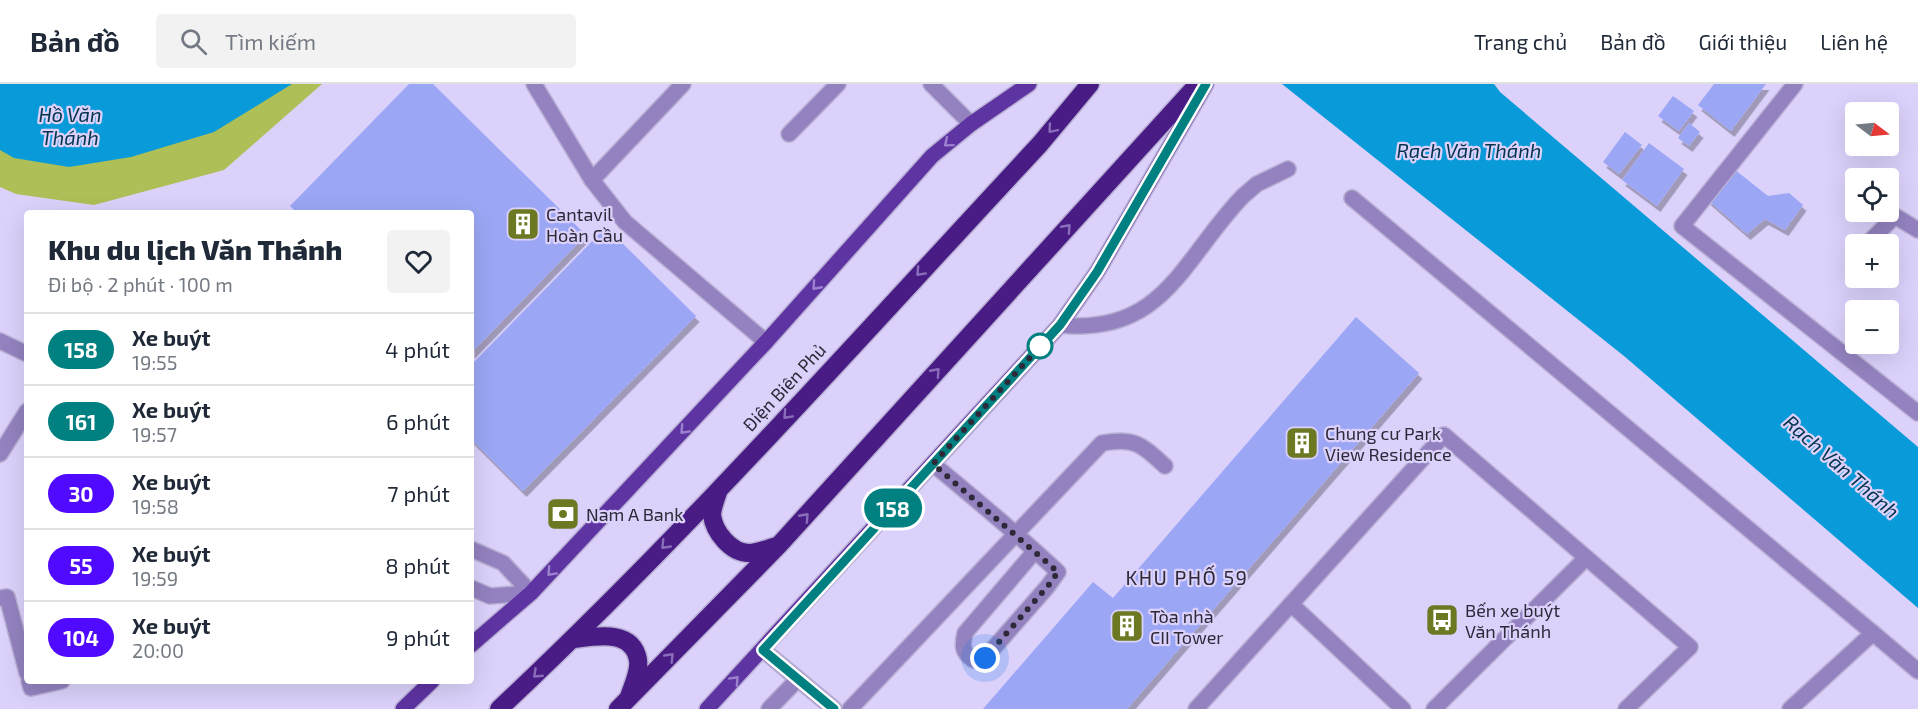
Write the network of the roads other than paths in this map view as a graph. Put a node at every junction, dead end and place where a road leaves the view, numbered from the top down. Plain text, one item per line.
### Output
1 (534, 84) edge
2 (683, 84) edge
3 (838, 84) edge
4 (930, 84) edge
5 (1029, 84) edge
6 (1090, 84) edge
7 (1198, 84) edge
8 (1206, 84) edge
9 (1795, 84) edge
10 (971, 124) junction
11 (789, 134) dead end
12 (1288, 169) dead end
13 (592, 180) junction
14 (1352, 198) dead end
15 (1918, 230) edge
16 (1877, 234) edge
17 (1060, 325) junction
18 (0, 341) edge
19 (766, 342) junction
20 (24, 353) edge
21 (1918, 413) edge
22 (24, 416) edge
23 (0, 454) edge
24 (933, 464) junction
25 (1165, 466) dead end
26 (720, 487) junction
27 (1015, 534) junction
28 (779, 545) junction
29 (474, 550) edge
30 (1035, 552) junction
31 (1586, 558) junction
32 (474, 589) edge
33 (531, 593) junction
34 (0, 598) edge
35 (1291, 604) junction
36 (1874, 633) junction
37 (574, 639) junction
38 (474, 642) edge
39 (763, 650) junction
40 (24, 662) edge
41 (1918, 671) edge
42 (798, 679) junction
43 (30, 684) edge
44 (49, 684) edge
45 (429, 684) edge
46 (818, 703) edge
47 (624, 704) edge
48 (402, 709) edge
49 (499, 709) edge
50 (707, 709) edge
51 (769, 709) edge
52 (834, 709) edge
53 (850, 709) edge
54 (1196, 709) edge
55 (1403, 709) edge
56 (1434, 709) edge
57 (1626, 709) edge
58 (1790, 709) edge

1 - 13 street
2 - 13 street
3 - 11 street
4 - 10 street
5 - 10 main road
6 -> 26 highway, Điện Biên Phủ
28 -> 7 highway
8 - 17 main road
9 - 21 street
10 -> 19 main road
12 - 17 street
13 - 19 street
14 - 36 street
15 - 16 street
17 - 24 main road
18 - 20 street
19 -> 33 main road
22 - 23 street
24 - 27 street
24 - 39 main road
25 - 27 street
26 - 28 highway
26 -> 37 highway, Điện Biên Phủ
27 - 30 street
27 - 53 street
47 -> 28 highway
29 - 33 street
30 - 30 street
31 - 35 street
31 - 56 street
31 - 57 street
32 - 33 street
33 - 38 main road
34 - 40 street
35 - 54 street
35 - 55 street
36 - 41 street
36 - 58 street
37 - 47 highway
37 -> 49 highway, Điện Biên Phủ
39 - 42 street
50 -> 39 main road
42 - 46 street
42 - 51 street
43 - 44 street
45 - 48 main road
46 - 52 street

